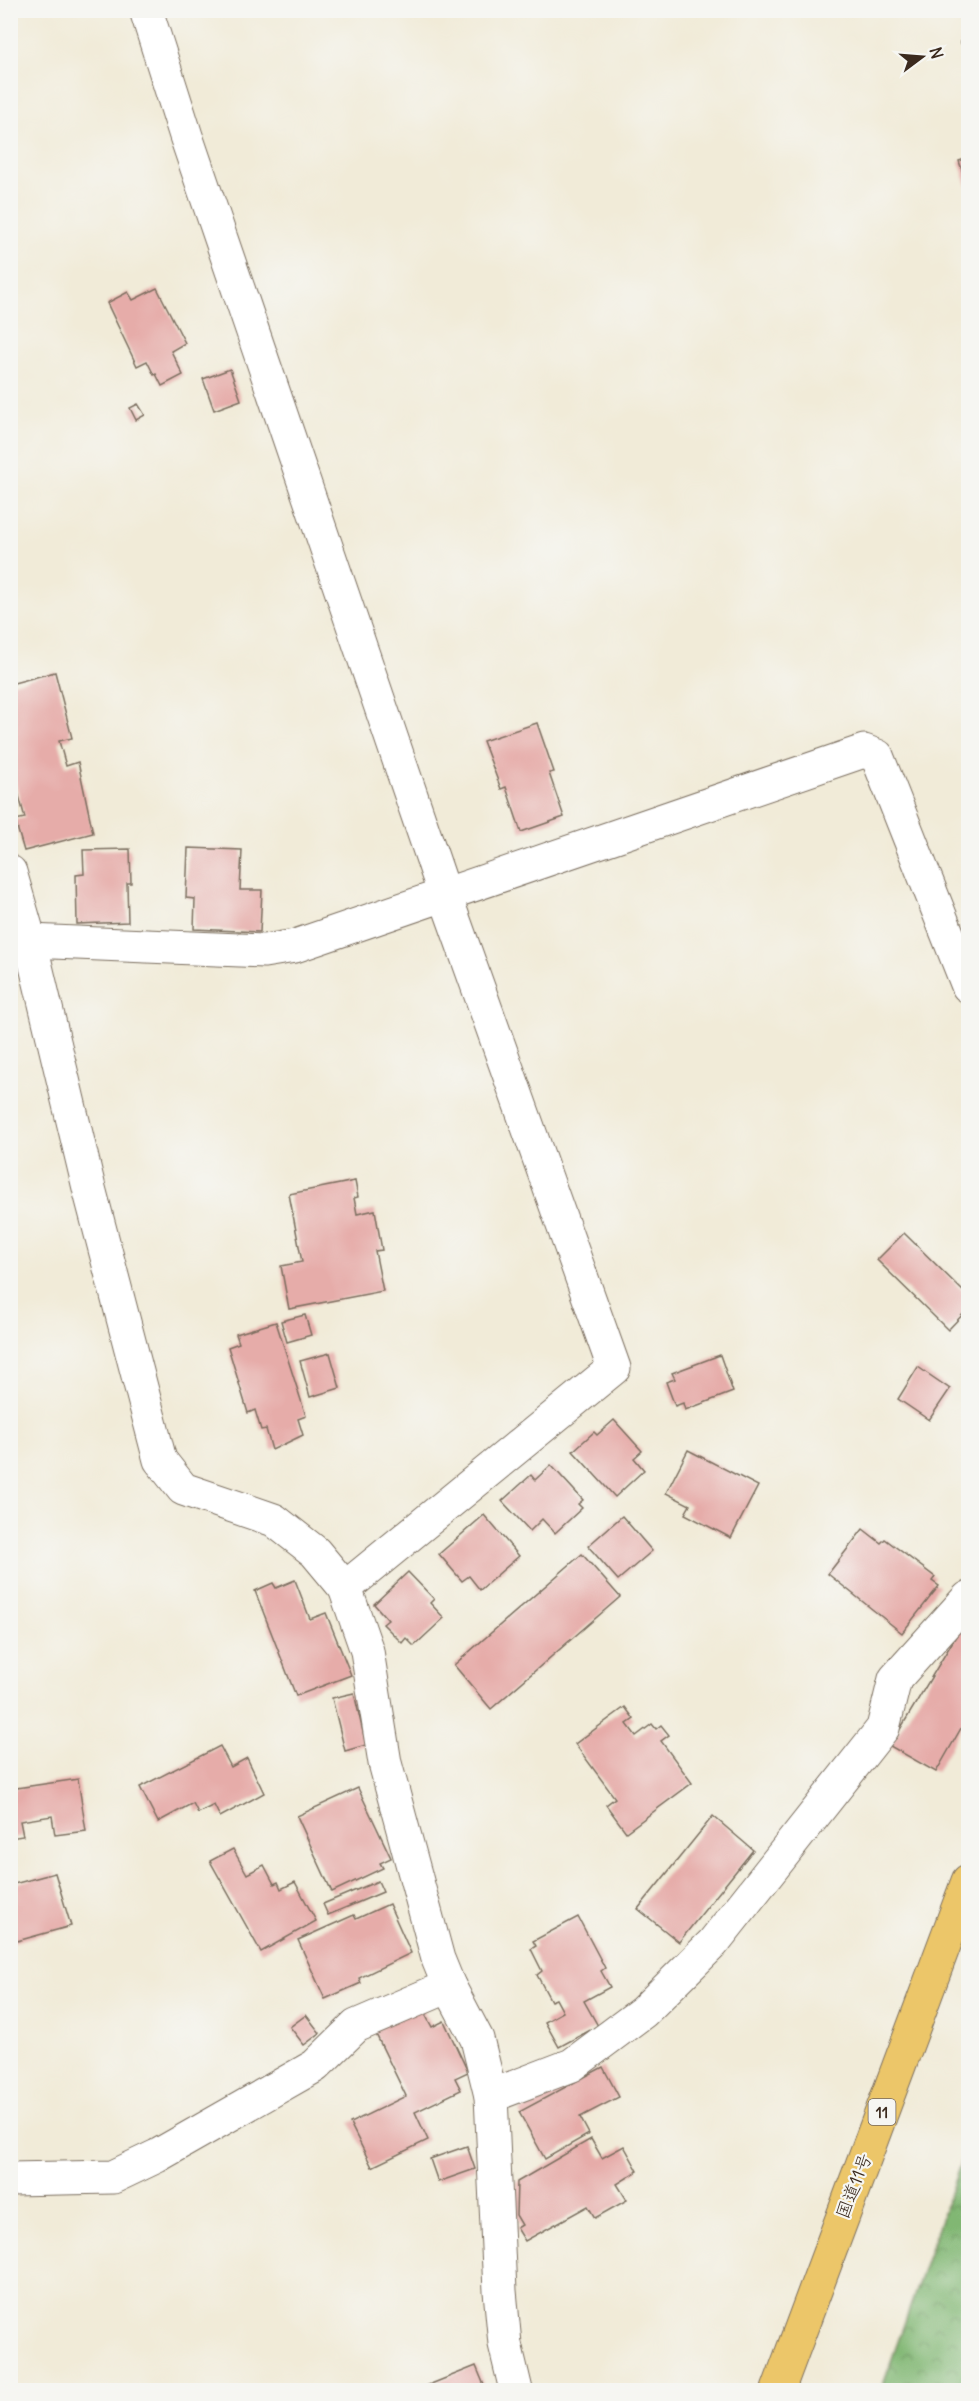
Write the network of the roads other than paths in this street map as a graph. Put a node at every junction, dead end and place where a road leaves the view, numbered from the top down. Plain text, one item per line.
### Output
1 (146, 10) edge
2 (10, 872) edge
3 (445, 895) junction
4 (30, 941) junction
5 (969, 986) edge
6 (345, 1588) junction
7 (969, 1598) edge
8 (969, 1881) edge
9 (449, 1986) junction
10 (491, 2096) junction
11 (10, 2179) edge
12 (516, 2391) edge
13 (778, 2391) edge

1 - 3 street
2 - 4 street
3 - 4 street
3 - 5 street
3 - 6 street
4 - 6 street
6 - 9 street
7 - 10 street
8 - 13 highway, 国道11号 / 11
9 - 10 street
9 - 11 street
10 - 12 street

